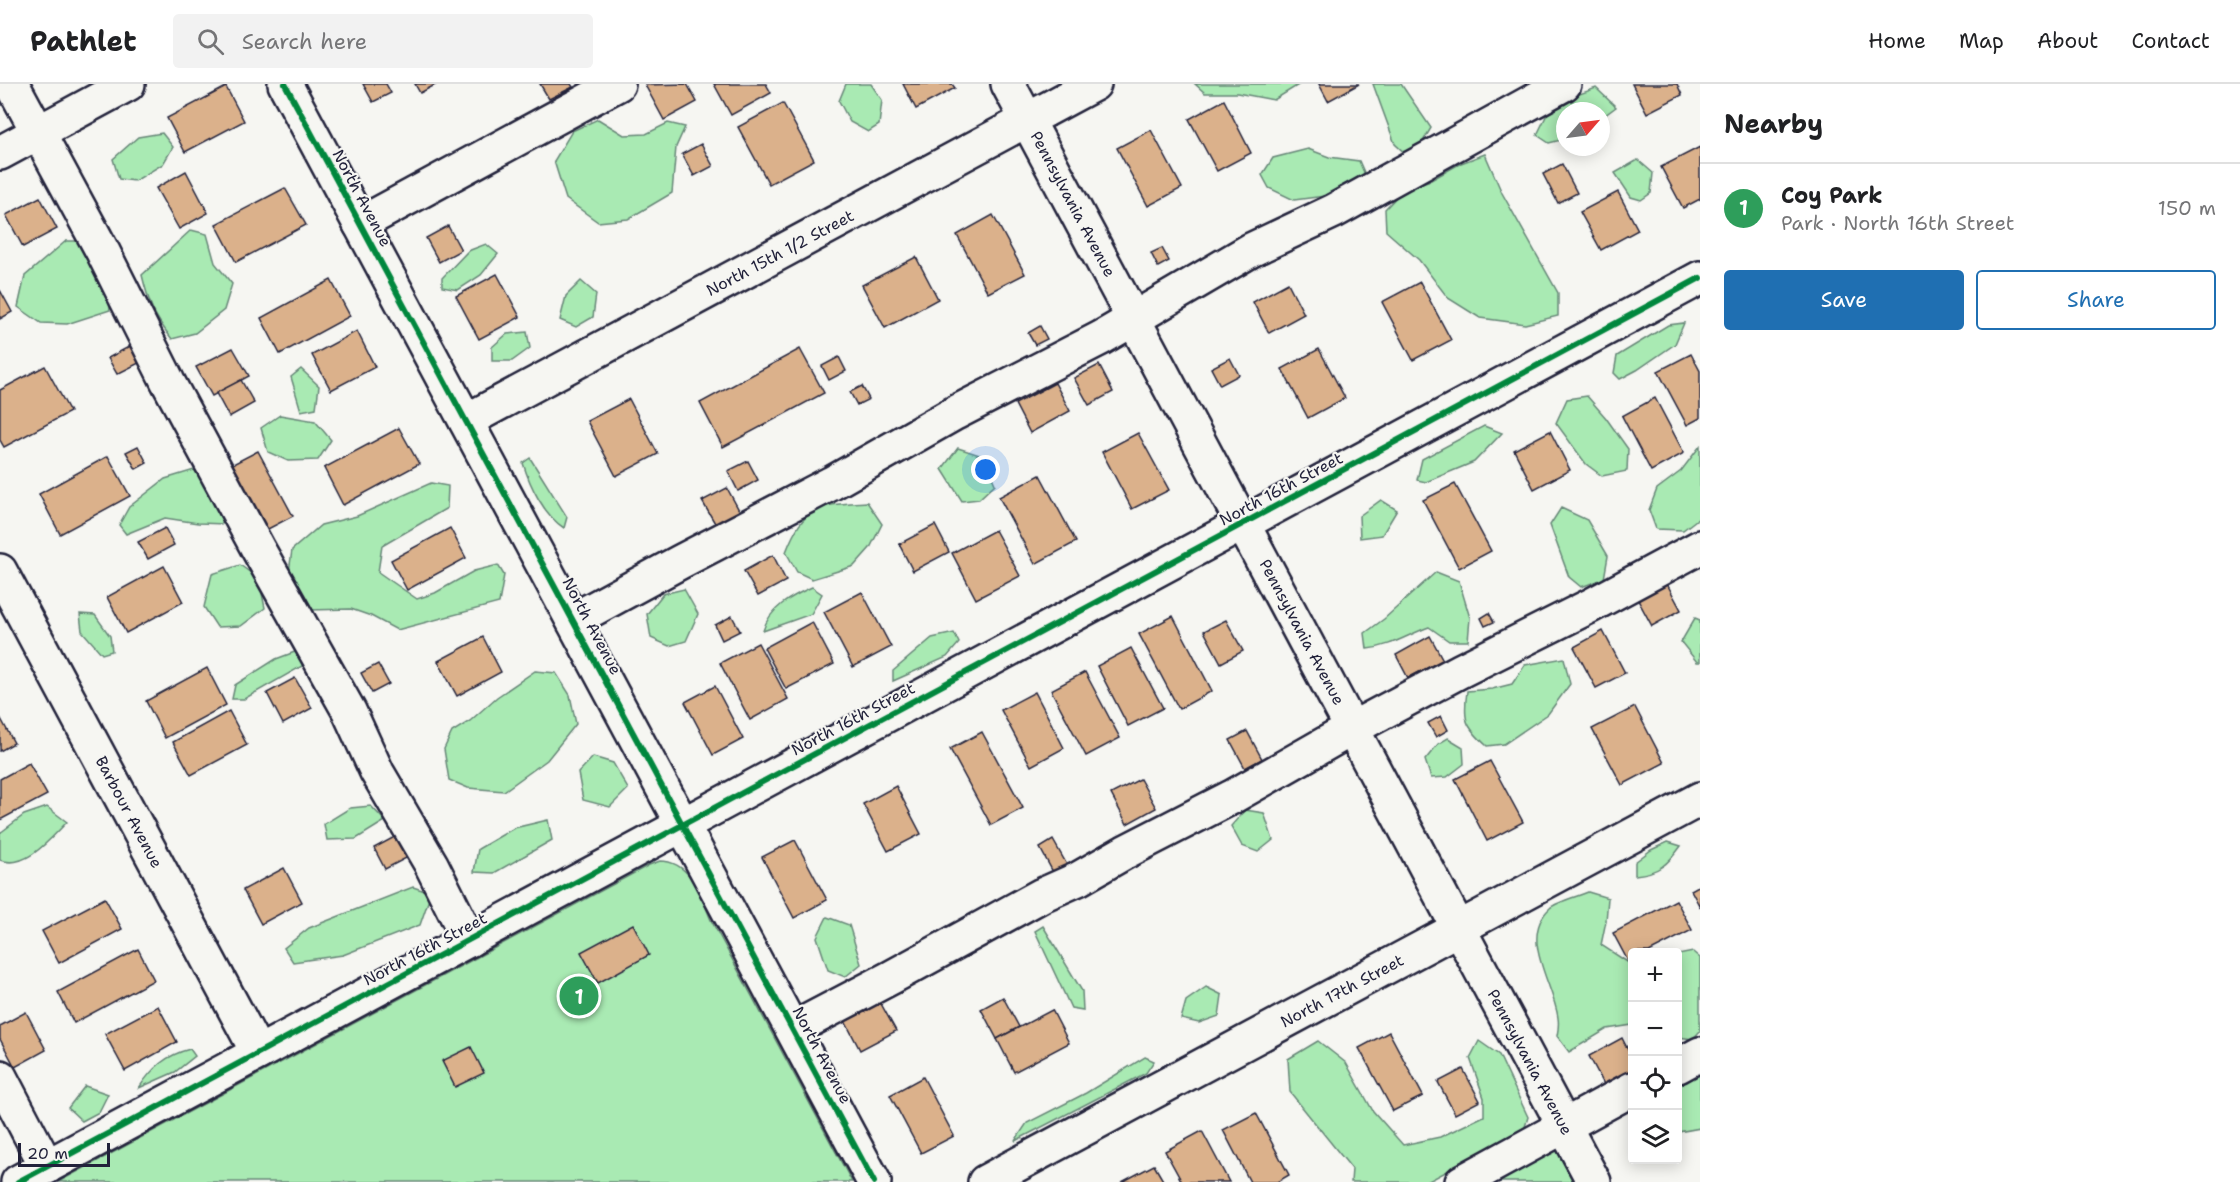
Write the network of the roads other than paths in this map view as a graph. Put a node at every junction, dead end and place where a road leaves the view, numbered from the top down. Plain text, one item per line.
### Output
1 (12, 84) edge
2 (128, 84) edge
3 (285, 84) edge
4 (618, 84) edge
5 (1008, 84) edge
6 (1094, 84) edge
7 (1564, 84) edge
8 (1027, 119) junction
9 (38, 133) junction
10 (0, 153) edge
11 (360, 224) junction
12 (1700, 278) edge
13 (1134, 319) junction
14 (466, 422) junction
15 (1245, 524) junction
16 (1700, 547) edge
17 (0, 571) edge
18 (573, 620) junction
19 (1353, 728) junction
20 (1700, 799) edge
21 (684, 825) junction
22 (1460, 928) junction
23 (469, 940) junction
24 (793, 1029) junction
25 (258, 1053) junction
26 (1700, 1054) edge
27 (1682, 1063) edge
28 (0, 1077) edge
29 (1628, 1091) edge
30 (1564, 1125) junction
31 (47, 1167) junction
32 (18, 1182) edge
33 (874, 1182) edge
34 (985, 1182) edge
35 (1462, 1182) edge
36 (1594, 1182) edge

1 - 9 street
2 - 9 street
3 - 11 street, North Avenue
4 - 11 street
5 - 8 street, Pennsylvania Avenue
6 - 8 street, North 15th 1/2 Street
7 - 13 street
8 - 13 street, Pennsylvania Avenue
8 - 14 street, North 15th 1/2 Street
9 - 10 street
9 - 23 street
11 - 14 street, North Avenue
12 - 15 street, North 16th Street
13 - 15 street, Pennsylvania Avenue
13 - 18 street
14 - 18 street, North Avenue
15 - 19 street, Pennsylvania Avenue
15 - 21 street, North 16th Street
16 - 19 street
17 - 25 street, Barbour Avenue
18 - 21 street, North Avenue
19 - 22 street, Pennsylvania Avenue
19 - 24 street
20 - 22 street, North 17th Street
21 - 23 street, North 16th Street
21 - 24 street, North Avenue
22 - 30 street, Pennsylvania Avenue
22 - 34 street, North 17th Street
23 - 25 street, North 16th Street
24 - 33 street, North Avenue
25 - 31 street, North 16th Street
26 - 27 street
28 - 31 street
29 - 30 street
30 - 35 street
30 - 36 street, Pennsylvania Avenue
31 - 32 street, North 16th Street

